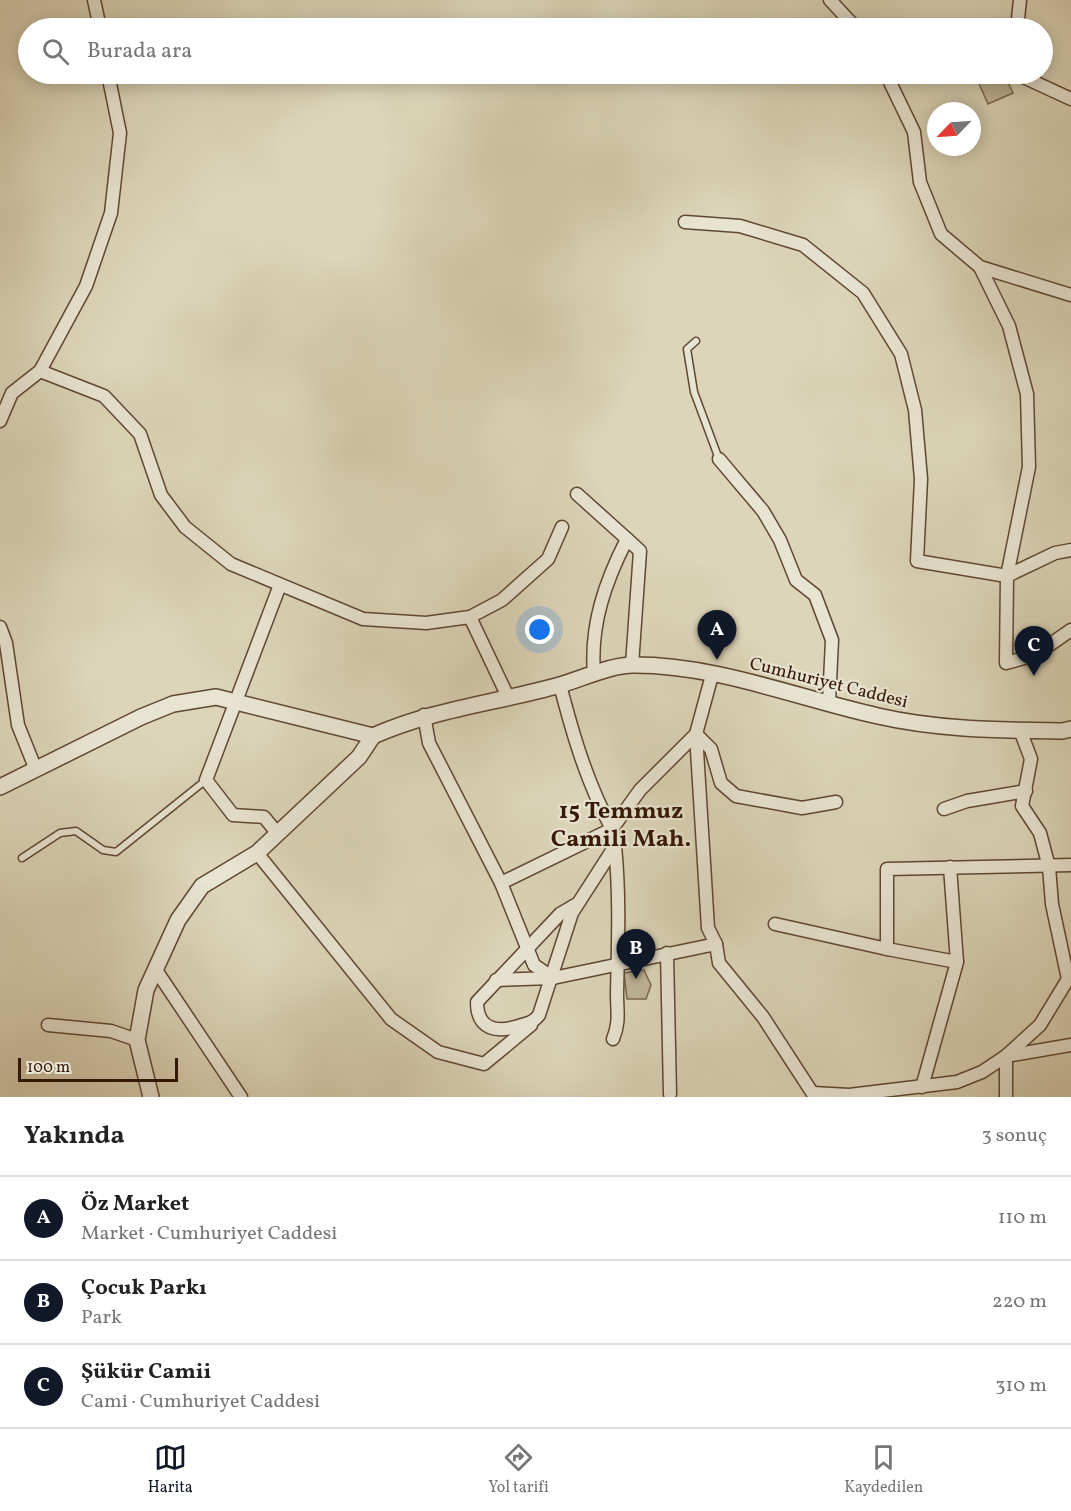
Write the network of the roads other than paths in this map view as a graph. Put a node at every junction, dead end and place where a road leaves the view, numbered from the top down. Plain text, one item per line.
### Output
1 (94, 0) edge
2 (830, 0) edge
3 (1020, 0) edge
4 (98, 18) edge
5 (847, 18) edge
6 (1018, 18) edge
7 (110, 84) edge
8 (891, 84) edge
9 (1039, 84) edge
10 (1071, 99) edge
11 (685, 222) dead end
12 (980, 267) junction
13 (1071, 295) edge
14 (696, 341) dead end
15 (40, 370) junction
16 (0, 421) edge
17 (719, 459) joint
18 (578, 494) dead end
19 (562, 527) dead end
20 (627, 539) junction
21 (1071, 550) edge
22 (1007, 576) junction
23 (280, 585) junction
24 (470, 617) junction
25 (0, 627) edge
26 (1071, 630) edge
27 (632, 665) junction
28 (594, 674) junction
29 (712, 675) junction
30 (560, 685) junction
31 (508, 697) junction
32 (237, 702) junction
33 (829, 702) junction
34 (424, 715) junction
35 (1071, 729) edge
36 (1020, 730) junction
37 (696, 734) junction
38 (373, 736) junction
39 (36, 770) junction
40 (206, 780) junction
41 (0, 787) edge
42 (1026, 791) junction
43 (836, 802) dead end
44 (944, 808) dead end
45 (612, 829) junction
46 (278, 834) junction
47 (615, 846) junction
48 (257, 853) junction
49 (22, 858) dead end
50 (1071, 865) edge
51 (950, 867) junction
52 (1049, 867) junction
53 (501, 883) junction
54 (577, 904) junction
55 (776, 924) dead end
56 (716, 944) junction
57 (526, 949) junction
58 (887, 949) junction
59 (668, 953) junction
60 (620, 962) junction
61 (957, 962) junction
62 (156, 970) junction
63 (553, 978) junction
64 (1068, 979) junction
65 (496, 980) junction
66 (1071, 996) edge
67 (534, 1022) junction
68 (48, 1025) dead end
69 (613, 1039) dead end
70 (137, 1040) junction
71 (1071, 1045) edge
72 (1006, 1056) junction
73 (922, 1087) junction
74 (670, 1094) dead end
75 (814, 1095) edge
76 (151, 1097) edge
77 (241, 1097) edge
78 (1006, 1097) edge

1 - 4 street
2 - 5 street
3 - 6 street
7 - 15 street
8 - 12 street
9 - 10 street
11 - 22 street
12 - 13 street
12 - 22 street
14 - 17 lane
15 - 16 street
15 - 23 street
17 - 33 street
18 - 20 street
19 - 24 street
20 - 27 street
20 - 28 street
21 - 22 street
22 - 26 street
23 - 24 street
23 - 32 street
24 - 31 street
25 - 39 street
27 - 28 street, Cumhuriyet Caddesi
27 - 29 street, Cumhuriyet Caddesi
28 - 30 street, Cumhuriyet Caddesi
29 - 33 street, Cumhuriyet Caddesi
29 - 37 street
30 - 31 street, Cumhuriyet Caddesi
30 - 45 street
31 - 34 street, Cumhuriyet Caddesi
32 - 38 street
32 - 39 street
32 - 40 street
33 - 36 street, Cumhuriyet Caddesi
34 - 38 street, Cumhuriyet Caddesi
34 - 53 street
35 - 36 street, Cumhuriyet Caddesi
36 - 42 street
37 - 43 street
37 - 45 street
37 - 56 street
38 - 46 street
39 - 41 street
40 - 46 street
40 - 49 lane
42 - 44 street
42 - 52 street
45 - 47 street
45 - 53 street
46 - 48 street
47 - 54 street
47 - 60 street
48 - 62 street
48 - 67 street
50 - 52 street
51 - 52 street
51 - 58 street
51 - 61 street
52 - 64 street
53 - 57 street
54 - 57 street
54 - 63 street
55 - 58 street
56 - 59 street
56 - 75 street
57 - 63 street
57 - 65 street
58 - 61 street
59 - 60 street
59 - 74 street
60 - 63 street
60 - 69 street
61 - 73 street
62 - 70 street
62 - 77 street
63 - 65 street
63 - 67 street
64 - 66 street
64 - 72 street
65 - 67 street
68 - 70 street
70 - 76 street
71 - 72 street
72 - 73 street
72 - 78 street
73 - 75 street

